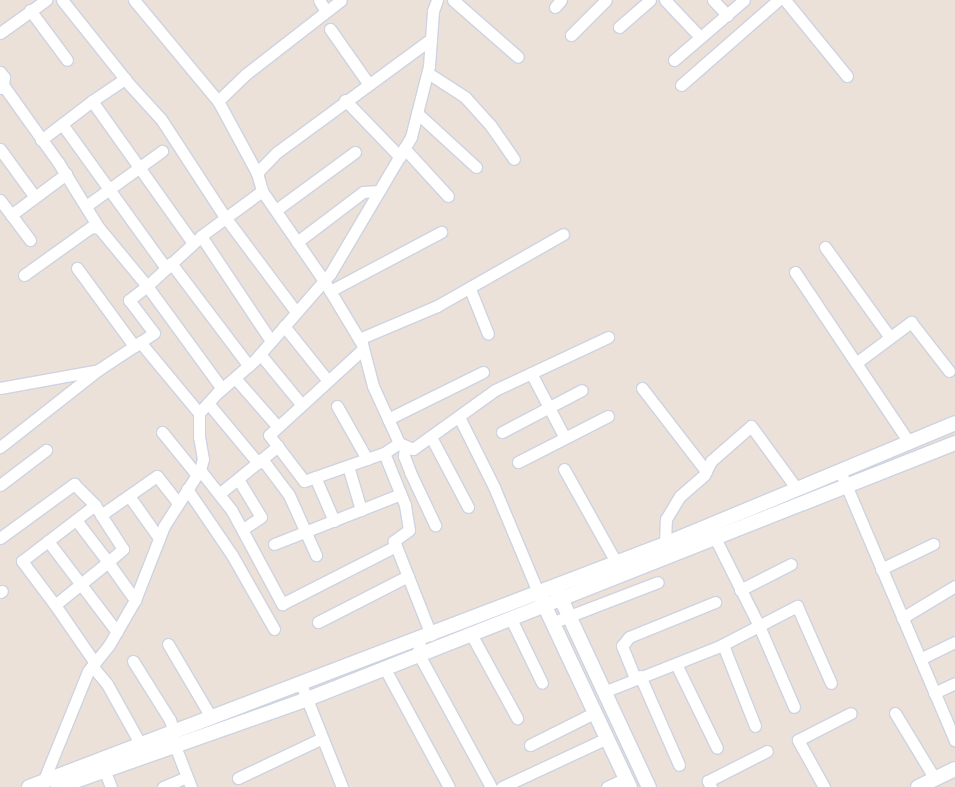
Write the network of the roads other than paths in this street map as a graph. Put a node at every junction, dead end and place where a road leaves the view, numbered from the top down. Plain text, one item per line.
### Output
1 (46, 0) edge
2 (62, 0) edge
3 (134, 0) edge
4 (319, 0) edge
5 (341, 0) edge
6 (453, 0) edge
7 (606, 0) edge
8 (650, 0) edge
9 (664, 0) edge
10 (714, 0) edge
11 (744, 0) edge
12 (778, 0) edge
13 (785, 0) edge
14 (432, 4) edge
15 (30, 10) junction
16 (326, 11) junction
17 (727, 15) junction
18 (619, 27) dead end
19 (330, 30) dead end
20 (0, 33) edge
21 (570, 35) dead end
22 (700, 37) junction
23 (431, 39) junction
24 (518, 57) dead end
25 (67, 60) dead end
26 (674, 60) dead end
27 (0, 72) edge
28 (428, 73) junction
29 (847, 76) dead end
30 (125, 79) junction
31 (368, 83) junction
32 (681, 85) dead end
33 (1, 87) edge
34 (345, 100) junction
35 (92, 101) junction
36 (218, 101) junction
37 (418, 113) junction
38 (62, 124) junction
39 (41, 140) junction
40 (0, 148) edge
41 (162, 151) dead end
42 (355, 152) dead end
43 (402, 153) junction
44 (514, 159) dead end
45 (139, 167) junction
46 (476, 167) dead end
47 (257, 173) junction
48 (66, 174) junction
49 (110, 188) junction
50 (379, 191) junction
51 (262, 192) junction
52 (448, 196) dead end
53 (35, 197) junction
54 (0, 200) edge
55 (86, 206) junction
56 (276, 210) junction
57 (11, 214) junction
58 (225, 217) junction
59 (99, 228) junction
60 (441, 232) dead end
61 (563, 234) dead end
62 (30, 240) dead end
63 (197, 240) junction
64 (297, 242) junction
65 (825, 247) dead end
66 (169, 266) junction
67 (77, 268) dead end
68 (795, 272) dead end
69 (24, 275) dead end
70 (147, 286) junction
71 (327, 286) junction
72 (470, 289) junction
73 (296, 312) junction
74 (284, 326) junction
75 (488, 334) dead end
76 (890, 336) junction
77 (608, 337) dead end
78 (271, 341) junction
79 (137, 344) junction
80 (361, 344) junction
81 (260, 354) junction
82 (856, 363) junction
83 (249, 366) junction
84 (98, 370) junction
85 (948, 371) dead end
86 (482, 372) dead end
87 (531, 373) junction
88 (235, 378) junction
89 (328, 381) junction
90 (0, 388) edge
91 (642, 388) dead end
92 (222, 389) junction
93 (582, 390) dead end
94 (208, 403) junction
95 (301, 404) junction
96 (336, 406) dead end
97 (550, 407) junction
98 (199, 413) junction
99 (608, 416) dead end
100 (459, 417) junction
101 (388, 420) junction
102 (955, 423) edge
103 (277, 426) junction
104 (162, 432) dead end
105 (502, 432) dead end
106 (431, 437) junction
107 (565, 438) junction
108 (909, 442) junction
109 (955, 443) edge
110 (402, 444) junction
111 (278, 446) junction
112 (0, 447) edge
113 (46, 450) dead end
114 (384, 453) junction
115 (367, 459) junction
116 (260, 461) junction
117 (518, 462) dead end
118 (348, 466) junction
119 (564, 469) dead end
120 (706, 471) junction
121 (198, 473) junction
122 (315, 477) junction
123 (842, 478) junction
124 (238, 479) junction
125 (0, 485) edge
126 (187, 489) junction
127 (797, 489) junction
128 (219, 494) junction
129 (401, 494) junction
130 (129, 496) junction
131 (178, 503) junction
132 (468, 507) dead end
133 (98, 510) junction
134 (361, 510) junction
135 (76, 520) junction
136 (334, 521) junction
137 (436, 525) dead end
138 (243, 530) junction
139 (307, 532) junction
140 (714, 536) junction
141 (0, 538) edge
142 (159, 538) junction
143 (48, 541) junction
144 (274, 544) dead end
145 (665, 544) junction
146 (933, 544) dead end
147 (396, 546) junction
148 (316, 556) dead end
149 (108, 562) junction
150 (616, 562) junction
151 (791, 564) dead end
152 (881, 569) junction
153 (408, 576) junction
154 (658, 582) dead end
155 (80, 584) junction
156 (955, 586) edge
157 (740, 590) junction
158 (557, 591) junction
159 (541, 598) junction
160 (135, 600) junction
161 (715, 602) dead end
162 (54, 605) junction
163 (570, 616) junction
164 (510, 617) junction
165 (902, 618) junction
166 (318, 622) dead end
167 (554, 622) junction
168 (759, 626) junction
169 (274, 629) dead end
170 (116, 632) junction
171 (471, 634) junction
172 (955, 642) edge
173 (423, 643) junction
174 (168, 644) dead end
175 (723, 645) junction
176 (920, 659) junction
177 (133, 660) dead end
178 (93, 664) junction
179 (676, 664) junction
180 (384, 667) junction
181 (638, 677) junction
182 (542, 683) dead end
183 (831, 683) dead end
184 (955, 683) edge
185 (301, 684) junction
186 (606, 691) junction
187 (934, 692) junction
188 (305, 700) junction
189 (794, 707) dead end
190 (594, 712) junction
191 (851, 713) dead end
192 (895, 714) dead end
193 (211, 717) junction
194 (517, 718) dead end
195 (755, 726) dead end
196 (954, 733) edge
197 (607, 738) junction
198 (175, 739) junction
199 (320, 739) junction
200 (141, 745) junction
201 (530, 745) dead end
202 (717, 748) dead end
203 (767, 751) dead end
204 (679, 765) dead end
205 (955, 769) edge
206 (105, 772) junction
207 (238, 778) dead end
208 (939, 781) edge
209 (188, 782) edge
210 (42, 783) edge
211 (628, 783) edge
212 (29, 787) edge
213 (58, 787) edge
214 (111, 787) edge
215 (162, 787) edge
216 (342, 787) edge
217 (449, 787) edge
218 (491, 787) edge
219 (502, 787) edge
220 (607, 787) edge
221 (649, 787) edge
222 (711, 787) edge
223 (824, 787) edge
224 (918, 787) edge

1 - 15 street
2 - 30 street
3 - 36 street
4 - 16 street
5 - 16 street
6 - 24 street
7 - 21 street
8 - 18 street
9 - 22 street
10 - 17 street
11 - 17 street
12 - 32 street
13 - 29 street
14 - 23 street
15 - 20 street
15 - 25 street
16 - 36 street
17 - 22 street
19 - 31 street
22 - 26 street
23 - 28 street
23 - 31 street
27 - 33 street
28 - 37 street
28 - 44 street
30 - 35 street
30 - 58 street
31 - 34 street
33 - 39 street
34 - 43 street
34 - 47 street
35 - 38 street
35 - 45 street
36 - 47 street
37 - 43 street
37 - 46 street
38 - 39 street
38 - 49 street
39 - 48 street
40 - 53 street
41 - 45 street
42 - 56 street
43 - 50 street
43 - 52 street
45 - 49 street
45 - 63 street
47 - 51 street
48 - 53 street
48 - 55 street
49 - 55 street
49 - 66 street
50 - 64 street
50 - 71 street
51 - 56 street
51 - 58 street
53 - 57 street
54 - 57 street
55 - 59 street
56 - 64 street
57 - 62 street
58 - 63 street
58 - 73 street
59 - 69 street
59 - 70 street
60 - 71 street
61 - 72 street
63 - 66 street
63 - 78 street
64 - 71 street
65 - 76 street
66 - 70 street
66 - 83 street
67 - 79 street
68 - 82 street
70 - 79 street
70 - 92 street
71 - 73 street
71 - 80 street
72 - 75 street
72 - 80 street
73 - 74 street
74 - 78 street
74 - 89 street
76 - 82 street
76 - 85 street
77 - 87 street
78 - 81 street
79 - 84 street
79 - 98 street
80 - 89 street
80 - 101 street
81 - 83 street
81 - 95 street
82 - 108 street
83 - 88 street
84 - 90 street
84 - 112 street
86 - 101 street
87 - 97 street
87 - 100 street
88 - 92 street
88 - 103 street
89 - 95 street
91 - 120 street
92 - 94 street
93 - 97 street
94 - 98 street
94 - 116 street
95 - 103 street
96 - 115 street
97 - 105 street
97 - 107 street
98 - 121 street
99 - 107 street
100 - 106 street
100 - 159 street
101 - 110 street
102 - 108 street
103 - 111 street
104 - 121 street
106 - 110 street
106 - 132 street
107 - 117 street
108 - 123 street
109 - 123 street
110 - 114 street
110 - 137 street
111 - 116 street
111 - 122 street
113 - 125 street
114 - 115 street
114 - 129 street
115 - 118 street
116 - 124 street
116 - 139 street
118 - 122 street
118 - 134 street
119 - 150 street
120 - 127 street
120 - 145 street
121 - 126 street
121 - 128 street
122 - 136 street
123 - 127 street
123 - 140 street
123 - 152 street
124 - 128 street
124 - 138 street
126 - 131 street
126 - 169 street
127 - 145 street
128 - 138 street
129 - 134 street
129 - 147 street
130 - 131 street
130 - 133 street
130 - 142 street
131 - 142 street
133 - 135 street
133 - 141 street
133 - 149 street
134 - 136 street
135 - 143 street
135 - 149 street
136 - 139 street
138 - 147 street
139 - 144 street
139 - 148 street
140 - 157 street
140 - 158 street
142 - 160 street
143 - 155 street
143 - 162 street
145 - 150 street
146 - 152 street
147 - 153 street
149 - 155 street
149 - 160 street
150 - 158 street
151 - 157 street
152 - 165 street
153 - 166 street
153 - 173 street
154 - 163 street
155 - 162 street
155 - 170 street
156 - 165 street
157 - 168 street
158 - 159 street
158 - 163 street
159 - 164 street
159 - 167 street
159 - 173 street
160 - 170 street
161 - 181 street
162 - 178 street
163 - 167 street
163 - 186 street
164 - 171 street
164 - 182 street
165 - 176 street
167 - 190 street
168 - 175 street
168 - 183 street
168 - 189 street
170 - 178 street
171 - 173 street
171 - 194 street
172 - 176 street
173 - 180 street
173 - 185 street
173 - 218 street
174 - 193 street
175 - 179 street
175 - 195 street
176 - 187 street
177 - 198 street
178 - 200 street
178 - 210 street
179 - 181 street
179 - 202 street
180 - 188 street
180 - 217 street
181 - 186 street
181 - 204 street
184 - 187 street
185 - 188 street
185 - 193 street
186 - 221 street
187 - 196 street
188 - 198 street
188 - 199 street
190 - 197 street
190 - 201 street
191 - 223 street
192 - 208 street
193 - 198 street
197 - 211 street
197 - 219 street
198 - 200 street
198 - 206 street
198 - 209 street
199 - 207 street
199 - 216 street
200 - 210 street
203 - 222 street
205 - 208 street
206 - 213 street
206 - 214 street
208 - 224 street
209 - 215 street
210 - 212 street
211 - 220 street

